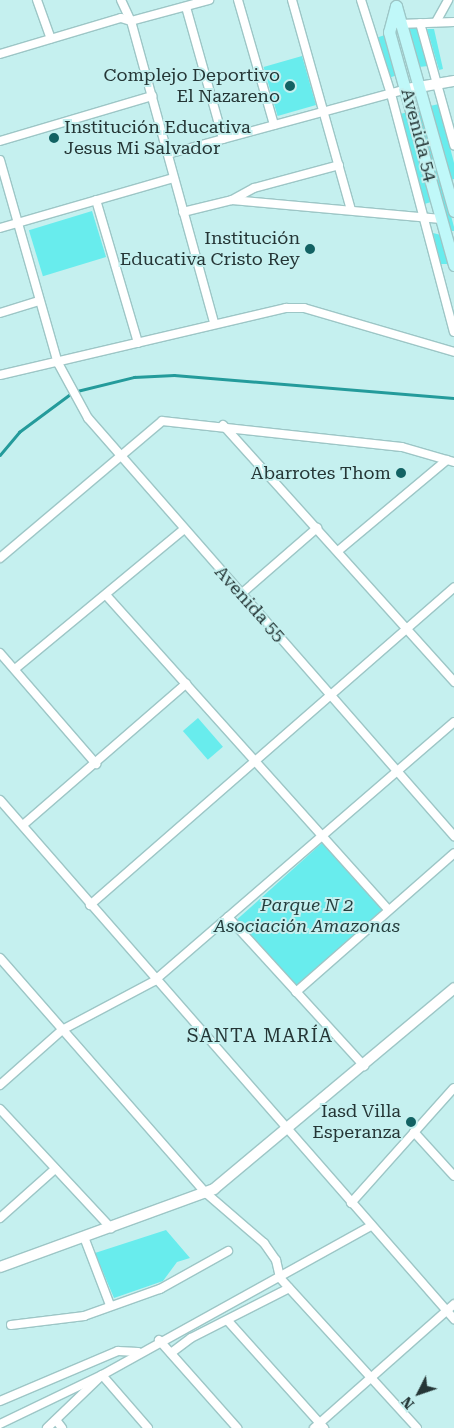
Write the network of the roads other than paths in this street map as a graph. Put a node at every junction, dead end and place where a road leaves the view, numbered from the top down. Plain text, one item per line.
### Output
1 (37, 0) edge
2 (121, 0) edge
3 (209, 0) edge
4 (238, 0) edge
5 (292, 0) edge
6 (361, 0) edge
7 (448, 0) edge
8 (394, 3) edge
9 (186, 7) junction
10 (131, 21) junction
11 (436, 22) junction
12 (454, 22) edge
13 (420, 23) junction
14 (395, 25) junction
15 (51, 39) junction
16 (0, 54) edge
17 (454, 81) edge
18 (438, 83) junction
19 (420, 85) junction
20 (407, 89) junction
21 (391, 94) junction
22 (152, 96) junction
23 (325, 113) junction
24 (274, 125) junction
25 (223, 139) junction
26 (0, 141) edge
27 (454, 145) edge
28 (168, 154) junction
29 (0, 160) edge
30 (339, 165) junction
31 (173, 178) junction
32 (96, 200) junction
33 (232, 200) junction
34 (351, 210) junction
35 (454, 211) edge
36 (184, 212) junction
37 (424, 218) junction
38 (442, 219) junction
39 (18, 223) junction
40 (0, 228) edge
41 (454, 264) edge
42 (39, 301) junction
43 (0, 312) edge
44 (214, 323) junction
45 (454, 332) edge
46 (138, 343) junction
47 (454, 352) edge
48 (58, 363) junction
49 (0, 375) edge
50 (223, 425) junction
51 (118, 455) junction
52 (450, 461) edge
53 (317, 528) junction
54 (184, 529) junction
55 (338, 551) junction
56 (0, 558) edge
57 (454, 588) edge
58 (241, 594) junction
59 (106, 595) junction
60 (408, 628) junction
61 (0, 653) edge
62 (15, 669) junction
63 (454, 682) edge
64 (186, 684) junction
65 (333, 694) junction
66 (454, 722) edge
67 (257, 760) junction
68 (96, 764) junction
69 (398, 771) junction
70 (0, 800) edge
71 (22, 825) junction
72 (454, 836) edge
73 (322, 837) junction
74 (454, 853) edge
75 (90, 905) junction
76 (389, 910) junction
77 (228, 917) junction
78 (0, 958) edge
79 (154, 981) junction
80 (454, 988) edge
81 (296, 992) junction
82 (62, 1030) junction
83 (364, 1066) junction
84 (0, 1085) edge
85 (454, 1088) edge
86 (0, 1109) edge
87 (288, 1132) junction
88 (414, 1132) junction
89 (55, 1169) junction
90 (454, 1176) edge
91 (206, 1193) junction
92 (351, 1203) junction
93 (0, 1218) edge
94 (371, 1226) junction
95 (111, 1228) junction
96 (84, 1237) junction
97 (228, 1251) dead end
98 (0, 1267) edge
99 (280, 1278) junction
100 (289, 1288) junction
101 (454, 1304) edge
102 (110, 1305) junction
103 (446, 1310) junction
104 (454, 1319) edge
105 (228, 1321) junction
106 (11, 1325) dead end
107 (160, 1340) junction
108 (138, 1352) junction
109 (171, 1353) junction
110 (102, 1376) junction
111 (371, 1376) junction
112 (1, 1398) edge
113 (56, 1420) junction
114 (0, 1424) edge
115 (319, 1426) edge
116 (47, 1428) edge
117 (62, 1428) edge
118 (148, 1428) edge
119 (237, 1428) edge
120 (417, 1428) edge

1 - 15 street
2 - 10 street
3 - 9 street
4 - 24 street
5 - 23 street
6 - 21 street
7 - 11 street
8 - 14 main road
9 - 10 street
9 - 25 street
10 - 15 street
10 - 22 street
11 - 12 street
11 - 13 street
13 - 14 street
13 - 18 street
14 - 19 main road, Avenida 54
14 - 20 main road, Avenida 54
15 - 16 street
17 - 18 street
18 - 19 street
18 - 27 street
19 - 20 street
19 - 35 main road, Avenida 54
20 - 21 street
20 - 38 main road, Avenida 54
21 - 23 street
21 - 37 street
22 - 26 street
22 - 28 street
23 - 24 street
23 - 30 street
24 - 25 street
25 - 28 street
28 - 31 street
29 - 39 street, Avenida 55
30 - 33 street
30 - 34 street
31 - 32 street
31 - 36 street
32 - 39 street
32 - 46 street
33 - 34 street
33 - 36 street
34 - 37 street
36 - 44 street
37 - 38 street
37 - 45 street
38 - 41 main road, Avenida 54
39 - 40 street
39 - 42 street, Avenida 55
42 - 43 street
42 - 48 street, Avenida 55
44 - 46 street
44 - 47 street
46 - 48 street
48 - 49 street
48 - 51 street, Avenida 55
50 - 51 street
50 - 52 street
50 - 53 street
51 - 54 street, Avenida 55
51 - 56 street
52 - 55 street
53 - 55 street
53 - 58 street
54 - 58 street, Avenida 55
54 - 59 street
55 - 60 street
57 - 60 street
58 - 65 street, Avenida 55
59 - 62 street
59 - 64 street
60 - 63 street
60 - 65 street
61 - 62 street
62 - 68 street
64 - 67 street
64 - 68 street
65 - 67 street
65 - 69 street, Avenida 55
66 - 69 street
67 - 73 street
67 - 75 street
68 - 71 street
69 - 72 street, Avenida 55
69 - 73 street
70 - 71 street
71 - 75 street
73 - 76 street
73 - 77 street
74 - 76 street
75 - 79 street
76 - 81 street
77 - 79 street
77 - 81 street
78 - 82 street
79 - 82 street
79 - 87 street
80 - 83 street
81 - 83 street
82 - 84 street
82 - 91 street
83 - 87 street
85 - 88 street
86 - 89 street
87 - 91 street
87 - 92 street
88 - 90 street
88 - 92 street
89 - 93 street
89 - 95 street
91 - 95 street
91 - 99 street
92 - 94 street
94 - 99 street
94 - 103 street
95 - 96 street
96 - 98 street
96 - 102 street
97 - 102 street
99 - 100 street
99 - 107 street
100 - 105 street
100 - 111 street
101 - 103 street
102 - 106 street
103 - 104 street
103 - 111 street
105 - 109 street
105 - 115 street
107 - 108 street
107 - 109 street
108 - 110 street
108 - 112 street
109 - 119 street
110 - 113 street
110 - 114 street
110 - 118 street
111 - 115 street
111 - 120 street
113 - 116 street
113 - 117 street

